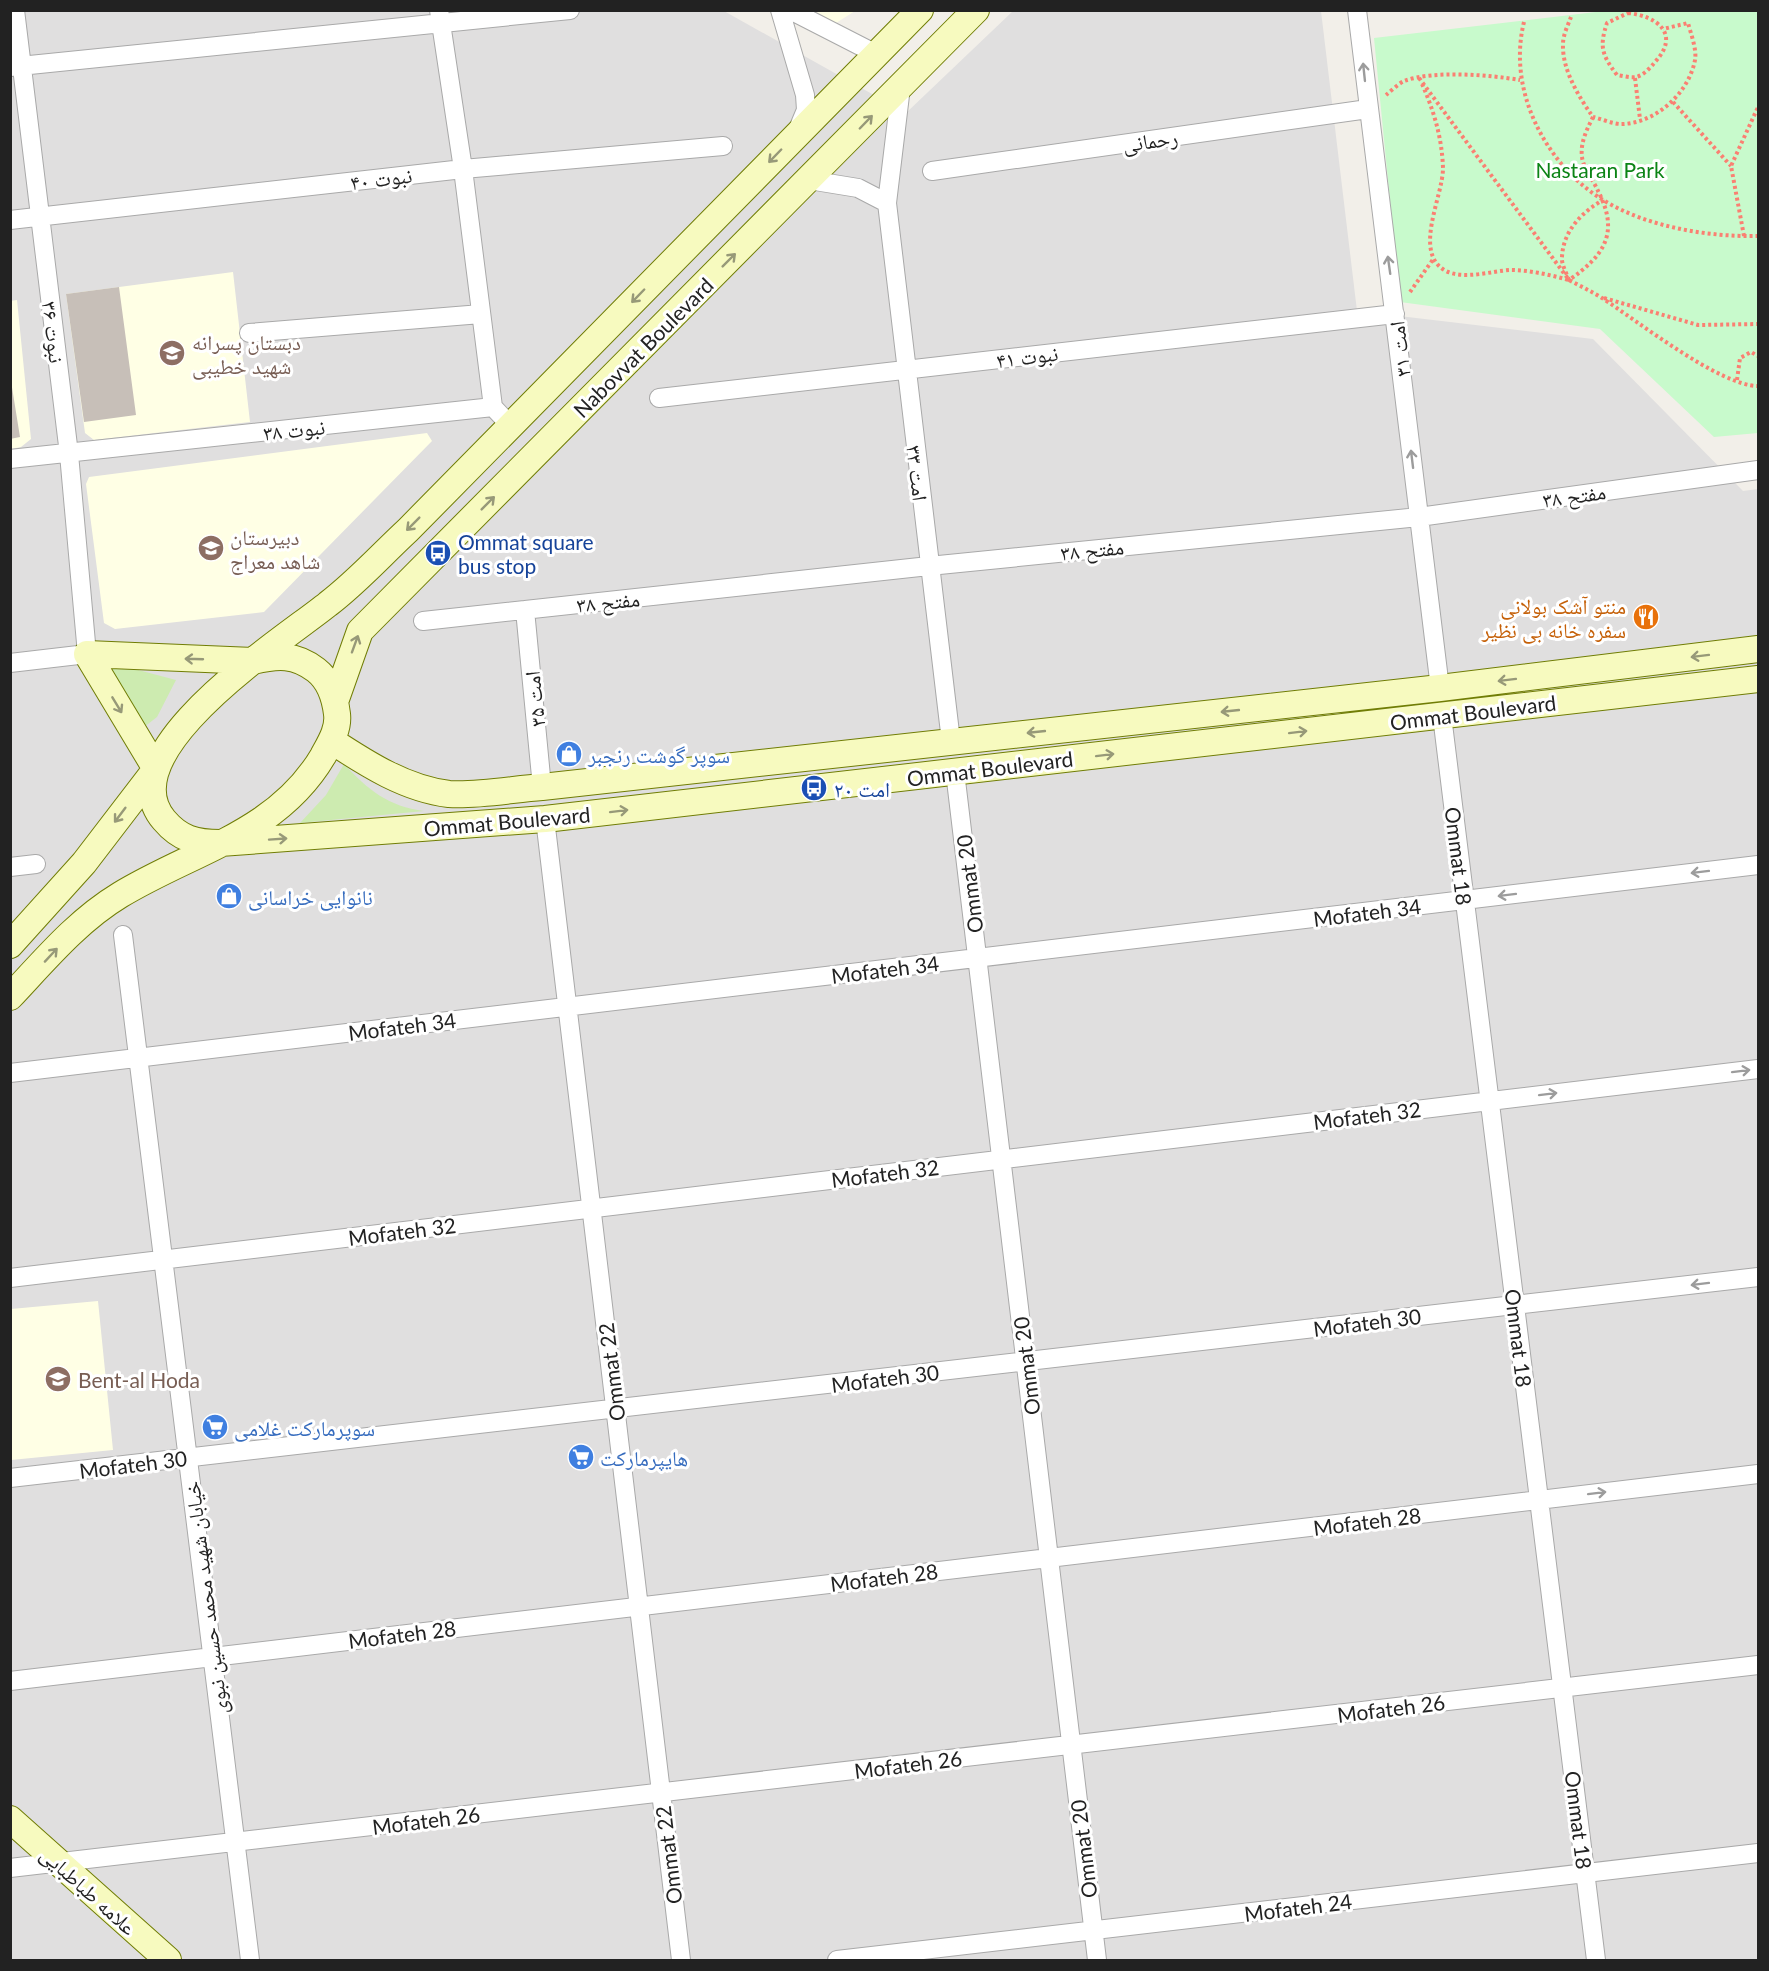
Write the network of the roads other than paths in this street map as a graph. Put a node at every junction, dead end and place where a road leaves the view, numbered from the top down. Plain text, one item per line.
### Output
1 (15, 10) edge
2 (570, 10) edge
3 (780, 10) edge
4 (790, 10) edge
5 (920, 10) edge
6 (976, 10) edge
7 (1357, 10) edge
8 (440, 18) edge
9 (876, 54) junction
10 (17, 66) edge
11 (901, 87) junction
12 (1368, 109) junction
13 (795, 135) junction
14 (723, 146) dead end
15 (463, 169) junction
16 (932, 171) dead end
17 (809, 180) junction
18 (887, 203) junction
19 (40, 217) junction
20 (10, 220) edge
21 (481, 314) junction
22 (1395, 314) junction
23 (249, 333) dead end
24 (905, 370) junction
25 (659, 398) dead end
26 (493, 407) junction
27 (511, 426) junction
28 (69, 454) junction
29 (10, 459) edge
30 (1758, 470) edge
31 (1419, 517) junction
32 (930, 566) junction
33 (525, 610) junction
34 (423, 621) dead end
35 (1758, 649) edge
36 (87, 654) junction
37 (253, 661) junction
38 (10, 663) edge
39 (1758, 679) edge
40 (1440, 688) junction
41 (336, 699) junction
42 (1442, 716) junction
43 (332, 741) junction
44 (951, 741) junction
45 (156, 769) junction
46 (955, 772) junction
47 (542, 787) junction
48 (545, 819) junction
49 (220, 843) junction
50 (36, 864) dead end
51 (1758, 865) edge
52 (10, 867) edge
53 (1465, 900) junction
54 (123, 935) dead end
55 (10, 945) edge
56 (978, 958) junction
57 (10, 997) edge
58 (567, 1007) junction
59 (139, 1058) junction
60 (1758, 1068) edge
61 (10, 1073) edge
62 (1490, 1101) junction
63 (1002, 1159) junction
64 (591, 1208) junction
65 (163, 1260) junction
66 (1758, 1277) edge
67 (10, 1278) edge
68 (1515, 1305) junction
69 (1025, 1361) junction
70 (615, 1409) junction
71 (188, 1458) junction
72 (1758, 1474) edge
73 (10, 1478) edge
74 (1539, 1500) junction
75 (1049, 1558) junction
76 (639, 1606) junction
77 (212, 1656) junction
78 (1758, 1665) edge
79 (10, 1681) edge
80 (1562, 1688) junction
81 (1071, 1745) junction
82 (661, 1792) junction
83 (10, 1820) edge
84 (235, 1842) junction
85 (1758, 1853) edge
86 (58, 1862) junction
87 (10, 1868) edge
88 (1585, 1873) junction
89 (1093, 1930) junction
90 (168, 1960) edge
91 (249, 1960) edge
92 (681, 1960) edge
93 (837, 1960) edge
94 (1096, 1960) edge
95 (1596, 1960) edge

1 - 10 street, نبوت ۳۶
2 - 8 street
3 - 13 street
4 - 9 street
5 - 9 main road, Nabovvat Boulevard
6 - 11 main road, Nabovvat Boulevard
12 -> 7 street, امت ۳۱
8 - 10 street
8 - 15 street
9 - 13 main road, Nabovvat Boulevard
10 - 19 street, نبوت ۳۶
17 -> 11 main road, Nabovvat Boulevard
11 - 18 street, امت ۳۳
12 - 16 street, رحمانی
22 -> 12 street, امت ۳۱
13 -> 27 main road, Nabovvat Boulevard
14 - 15 street, نبوت ۴۰
15 - 19 street, نبوت ۴۰
15 - 21 street
17 - 18 street
41 -> 17 main road, Nabovvat Boulevard
18 - 24 street, امت ۳۳
19 - 20 street, نبوت ۴۰
19 - 28 street, نبوت ۳۶
21 - 23 street
21 - 26 street
22 - 24 street, نبوت ۴۱
31 -> 22 street, امت ۳۱
24 - 25 street, نبوت ۴۱
24 - 32 street, امت ۳۳
26 - 27 street
26 - 28 street, نبوت ۳۸
27 -> 37 main road, Nabovvat Boulevard
28 - 29 street, نبوت ۳۸
28 - 36 street, نبوت ۳۶
30 - 31 street, مفتح ۳۸
31 - 32 street, مفتح ۳۸
31 - 40 street, امت ۳۱
32 - 33 street, مفتح ۳۸
32 - 44 street, امت ۳۳
33 - 34 street, مفتح ۳۸
33 - 47 street, امت ۳۵
35 -> 40 main road, Ommat Boulevard
37 -> 36 main road
36 - 38 street
36 -> 45 main road
37 - 41 main road
37 - 45 main road
39 - 42 main road, Ommat Boulevard
40 - 42 main road
40 -> 44 main road, Ommat Boulevard
41 - 43 main road
46 -> 42 main road, Ommat Boulevard
42 - 53 street, Ommat 18
43 - 47 main road, Ommat Boulevard
43 - 49 main road
44 - 47 main road, Ommat Boulevard
45 - 49 main road
45 -> 55 main road
48 -> 46 main road, Ommat Boulevard
46 - 56 street, Ommat 20
49 -> 48 main road, Ommat Boulevard
48 - 58 street, Ommat 22
57 -> 49 main road
50 - 52 street
51 -> 53 street, Mofateh 34
53 - 56 street, Mofateh 34
53 - 62 street, Ommat 18
54 - 59 street, خیابان شهید محمد حسین نبوی
56 - 58 street, Mofateh 34
56 - 63 street, Ommat 20
58 - 59 street, Mofateh 34
58 - 64 street, Ommat 22
59 - 61 street, Mofateh 34
59 - 65 street, خیابان شهید محمد حسین نبوی
62 -> 60 street, Mofateh 32
62 - 63 street, Mofateh 32
62 - 68 street, Ommat 18
63 - 64 street, Mofateh 32
63 - 69 street, Ommat 20
64 - 65 street, Mofateh 32
64 - 70 street, Ommat 22
65 - 67 street, Mofateh 32
65 - 71 street, خیابان شهید محمد حسین نبوی
66 -> 68 street, Mofateh 30
68 - 69 street, Mofateh 30
68 - 74 street, Ommat 18
69 - 70 street, Mofateh 30
69 - 75 street, Ommat 20
70 - 71 street, Mofateh 30
70 - 76 street, Ommat 22
71 - 73 street, Mofateh 30
71 - 77 street, خیابان شهید محمد حسین نبوی
74 -> 72 street, Mofateh 28
74 - 75 street, Mofateh 28
74 - 80 street, Ommat 18
75 - 76 street, Mofateh 28
75 - 81 street, Ommat 20
76 - 77 street, Mofateh 28
76 - 82 street, Ommat 22
77 - 79 street, Mofateh 28
77 - 84 street, خیابان شهید محمد حسین نبوی
78 - 80 street, Mofateh 26
80 - 81 street, Mofateh 26
80 - 88 street, Ommat 18
81 - 82 street, Mofateh 26
81 - 89 street, Ommat 20
82 - 84 street, Mofateh 26
82 - 92 street, Ommat 22
83 - 86 main road, علامه طباطبایی
84 - 86 street, Mofateh 26
84 - 91 street, خیابان شهید محمد حسین نبوی
85 - 88 street, Mofateh 24
86 - 87 street, Mofateh 26
86 - 90 main road, علامه طباطبایی
88 - 89 street, Mofateh 24
88 - 95 street, Ommat 18
89 - 93 street, Mofateh 24
89 - 94 street, Ommat 20

